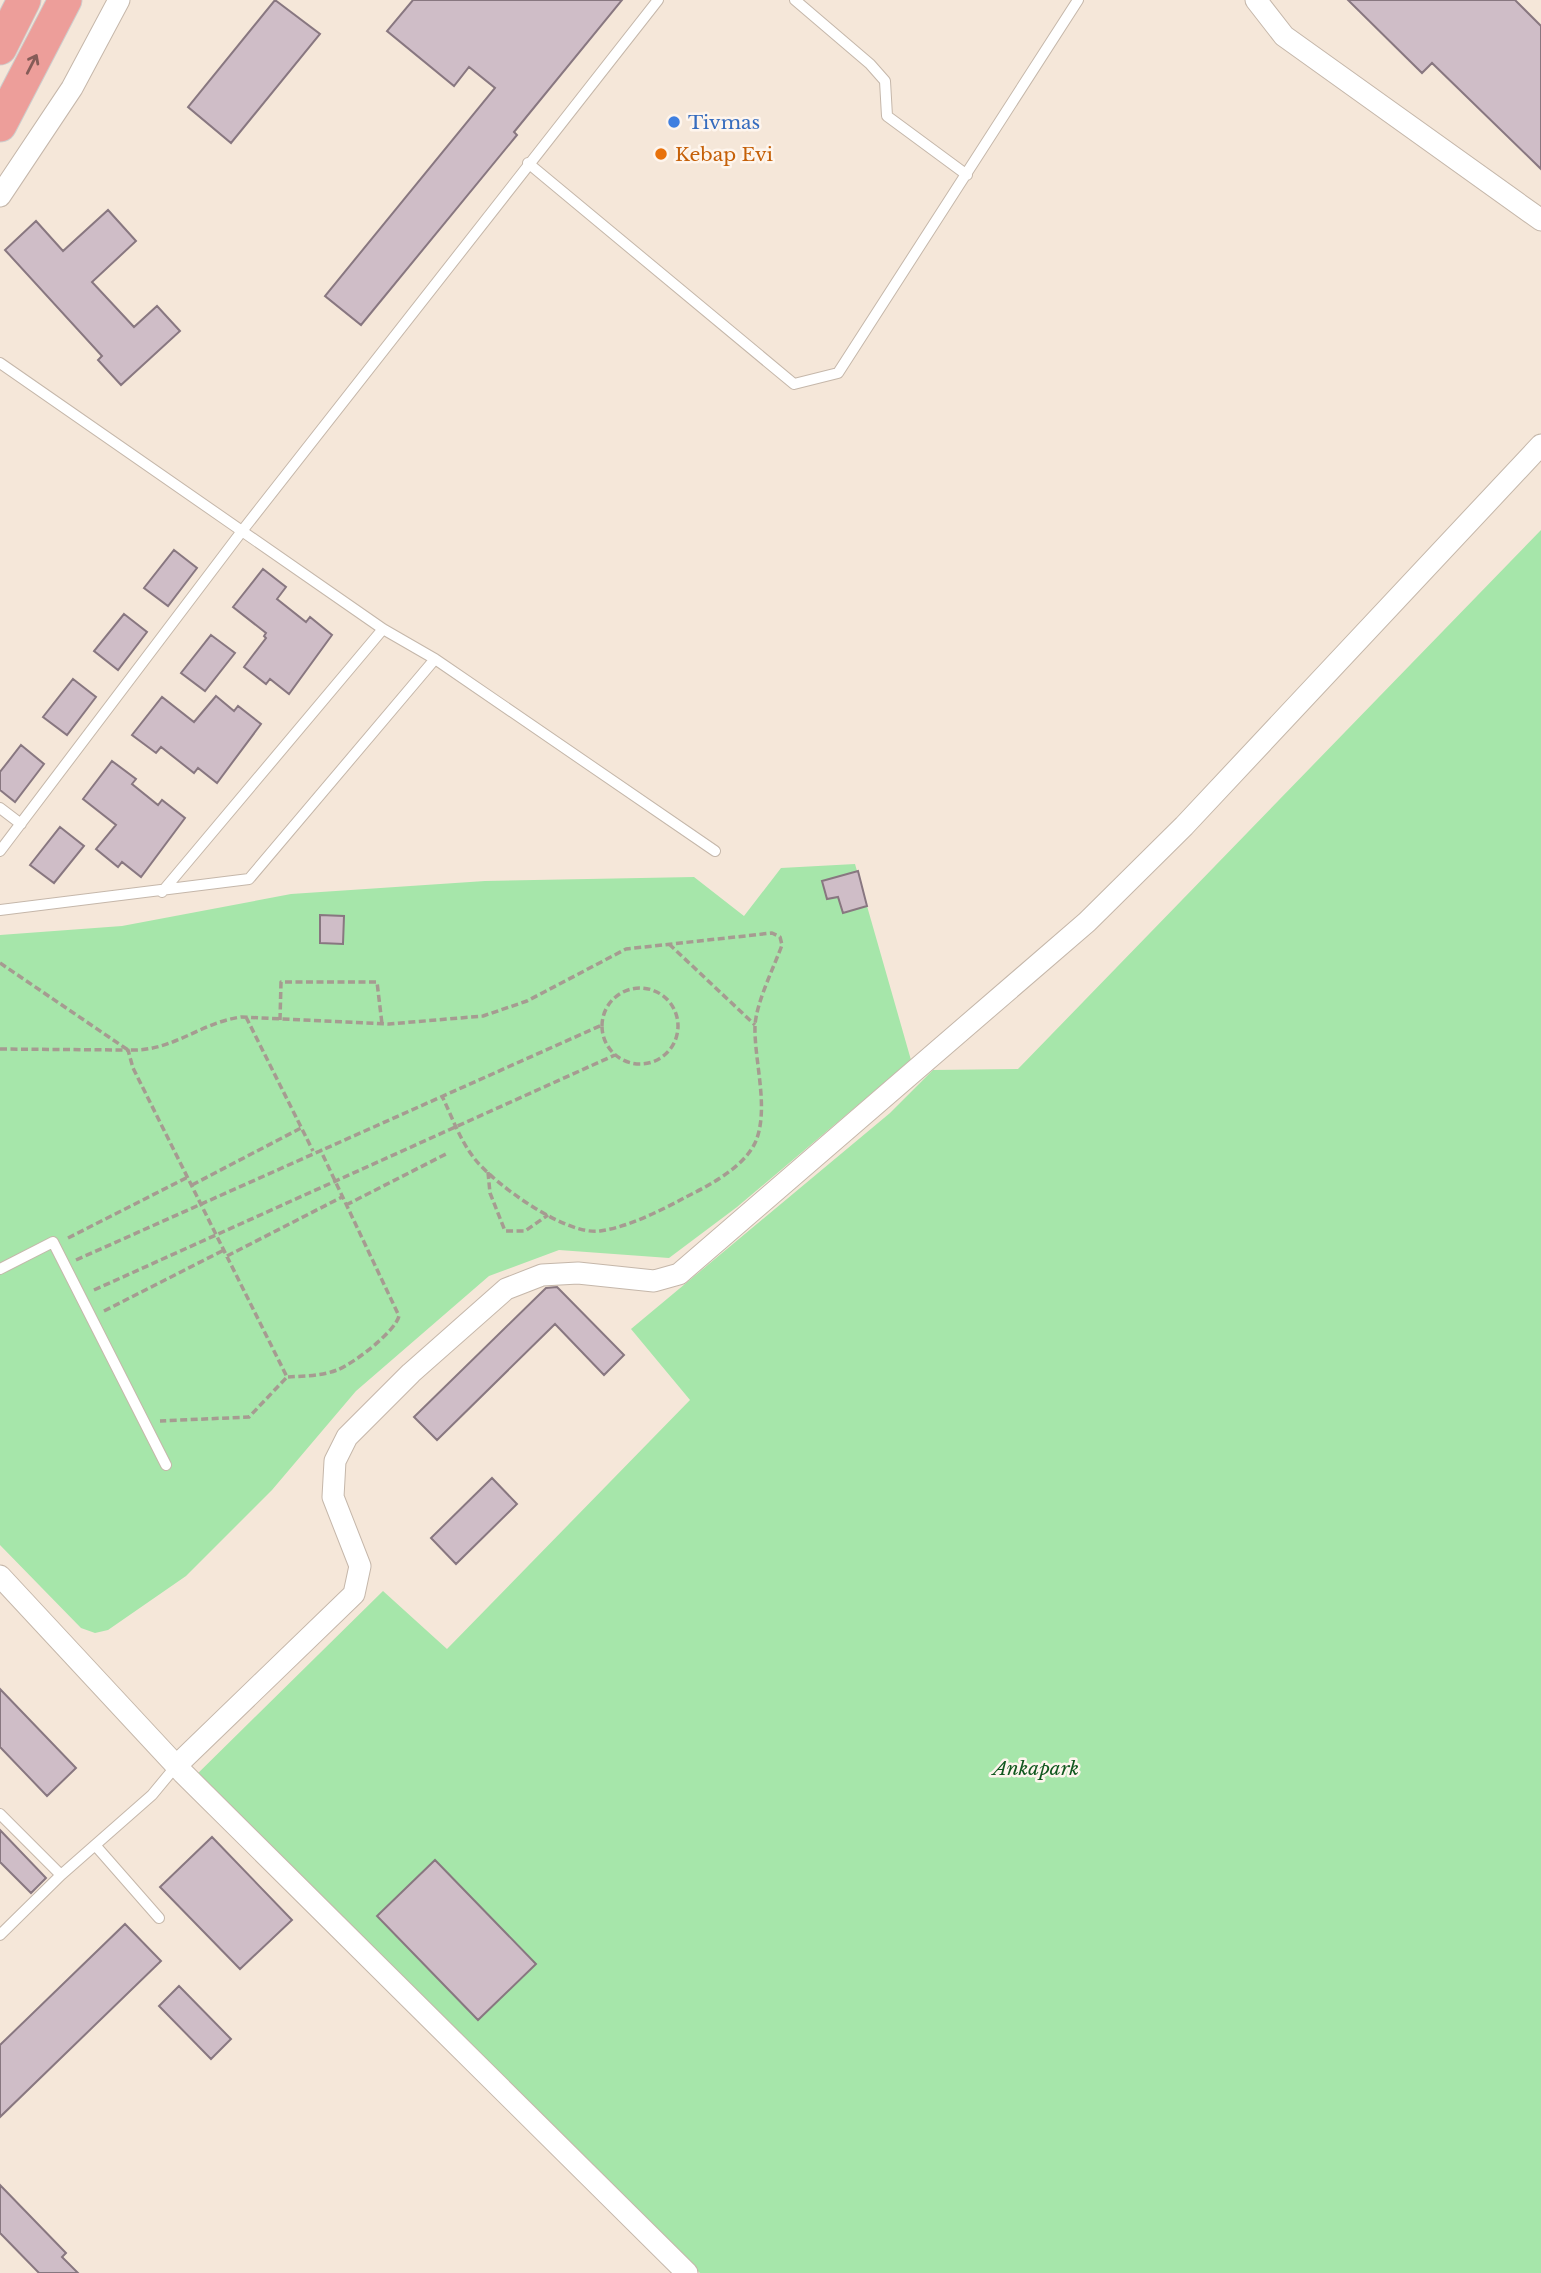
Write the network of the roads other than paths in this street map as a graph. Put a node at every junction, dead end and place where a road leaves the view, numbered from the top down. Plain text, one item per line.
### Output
1 (24, 0) edge
2 (65, 0) edge
3 (119, 0) edge
4 (658, 0) edge
5 (795, 0) edge
6 (1078, 0) edge
7 (1256, 0) edge
8 (0, 48) edge
9 (0, 125) edge
10 (528, 163) junction
11 (967, 175) junction
12 (0, 196) edge
13 (1541, 220) edge
14 (0, 363) edge
15 (1541, 445) edge
16 (242, 531) junction
17 (383, 629) junction
18 (435, 659) junction
19 (0, 808) edge
20 (20, 824) junction
21 (0, 850) edge
22 (715, 851) dead end
23 (162, 892) junction
24 (0, 910) edge
25 (0, 1269) edge
26 (166, 1465) dead end
27 (0, 1576) edge
28 (176, 1766) junction
29 (0, 1814) edge
30 (95, 1845) junction
31 (61, 1875) junction
32 (159, 1918) dead end
33 (0, 1935) edge
34 (687, 2273) edge

1 - 8 main road
9 -> 2 main road
3 - 12 street
4 - 10 lane
5 - 11 lane
6 - 11 lane
7 - 13 street
10 - 11 lane
10 - 16 lane
14 - 16 lane
15 - 28 street
16 - 17 lane
16 - 20 lane
17 - 18 lane
17 - 23 lane
18 - 22 lane
18 - 23 lane
19 - 20 lane
20 - 21 lane
23 - 24 lane
25 - 26 lane
27 - 28 street
28 - 30 lane
28 - 34 street
29 - 31 lane
30 - 31 lane
30 - 32 lane
31 - 33 lane

